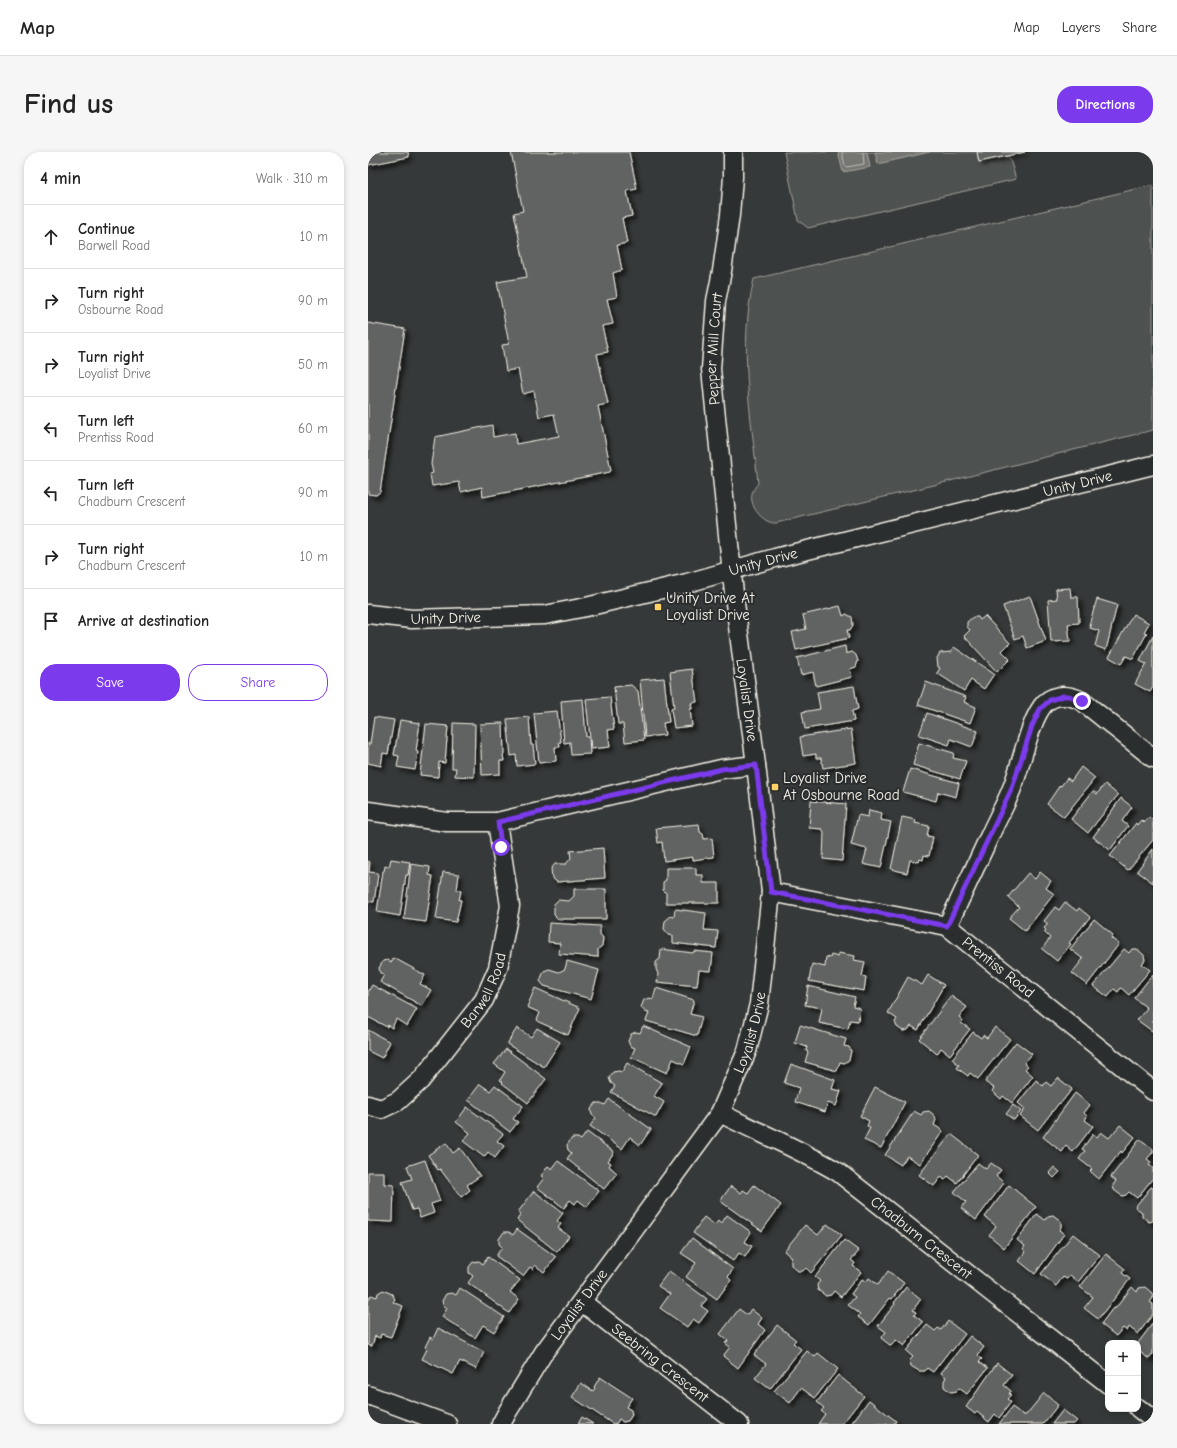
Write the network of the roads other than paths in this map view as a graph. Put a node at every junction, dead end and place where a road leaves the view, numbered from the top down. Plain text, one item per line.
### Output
1 (733, 152) edge
2 (1153, 465) edge
3 (732, 570) junction
4 (368, 614) edge
5 (1153, 758) edge
6 (756, 765) junction
7 (368, 811) edge
8 (498, 822) junction
9 (771, 892) junction
10 (947, 926) junction
11 (1153, 1091) edge
12 (368, 1105) edge
13 (720, 1113) junction
14 (582, 1302) junction
15 (1105, 1382) edge
16 (368, 1395) edge
17 (1141, 1410) edge
18 (1153, 1420) edge
19 (447, 1424) edge
20 (501, 1424) edge
21 (739, 1424) edge

1 - 3 street, Pepper Mill Court
2 - 3 street, Unity Drive
3 - 4 street, Unity Drive
3 - 6 street, Loyalist Drive
5 - 10 street
6 - 8 street
6 - 9 street, Loyalist Drive
7 - 8 street
8 - 12 street, Barwell Road
9 - 10 street, Prentiss Road
9 - 13 street, Loyalist Drive
10 - 11 street, Prentiss Road
13 - 14 street, Loyalist Drive
13 - 15 street, Chadburn Crescent
14 - 20 street, Loyalist Drive
14 - 21 street, Seebring Crescent
16 - 19 street
17 - 18 street

